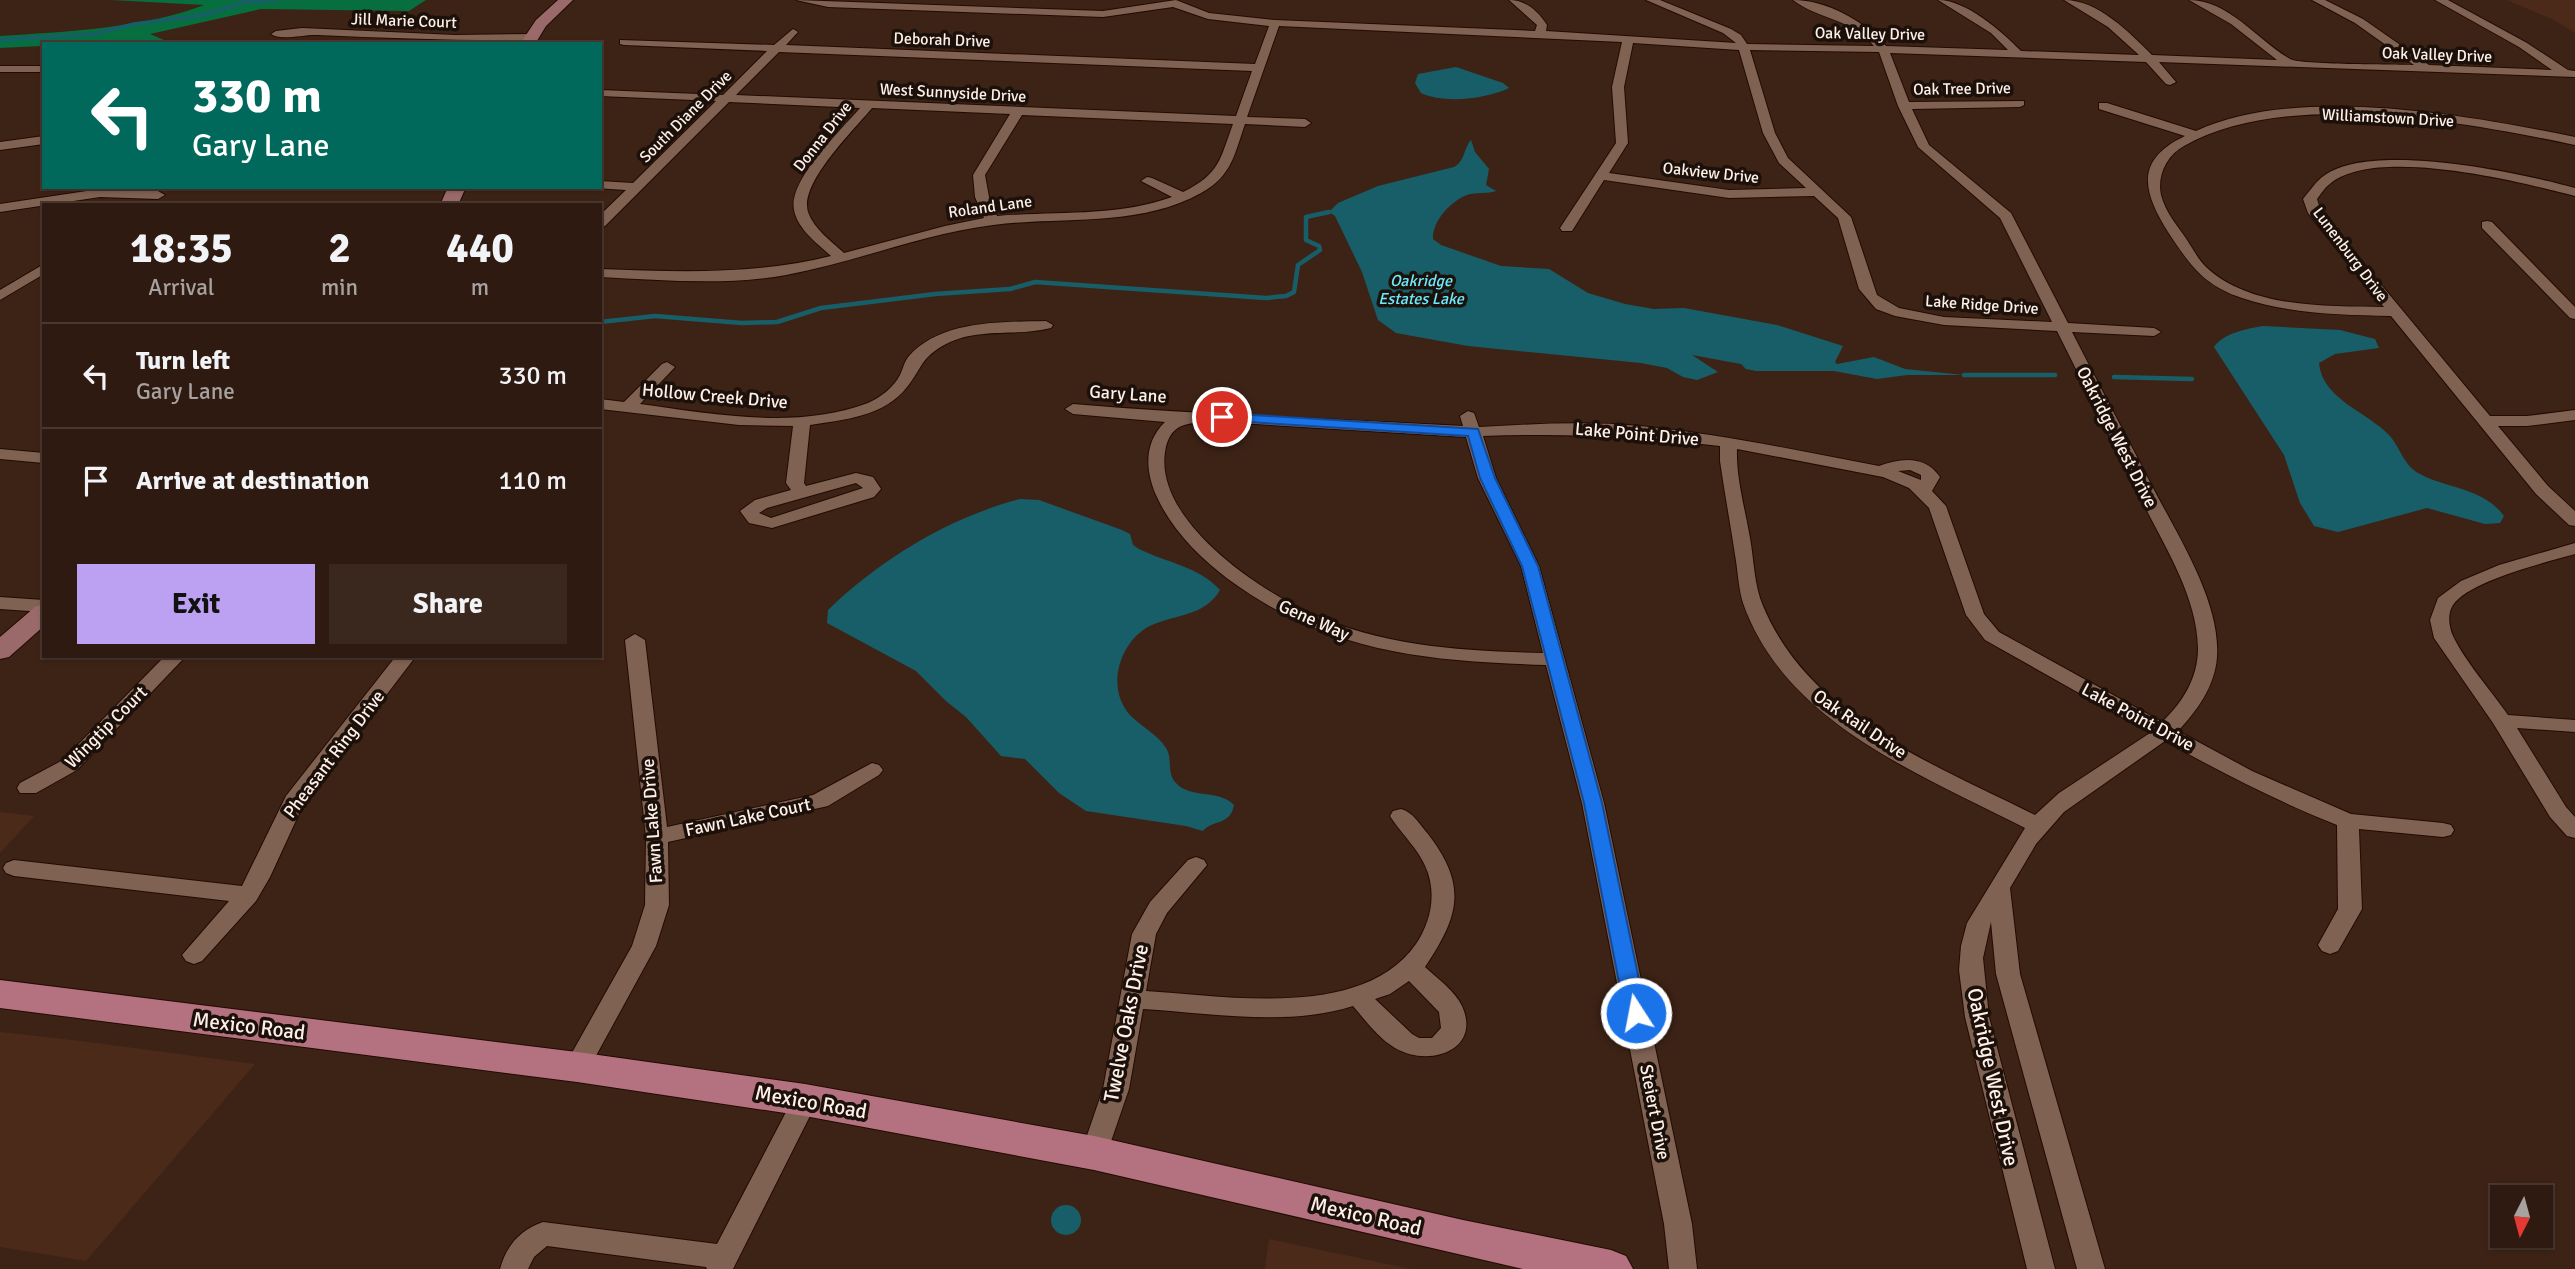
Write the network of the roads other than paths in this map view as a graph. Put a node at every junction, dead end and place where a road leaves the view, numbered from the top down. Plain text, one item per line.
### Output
1 (566, 0) edge
2 (801, 0) edge
3 (1017, 0) edge
4 (1514, 0) edge
5 (1651, 0) edge
6 (1798, 0) edge
7 (1943, 0) edge
8 (2069, 0) edge
9 (2194, 0) edge
10 (2317, 0) edge
11 (2440, 0) edge
12 (1170, 2) edge
13 (874, 3) edge
14 (1008, 11) junction
15 (1275, 23) junction
16 (793, 32) dead end
17 (276, 34) dead end
18 (1540, 34) junction
19 (405, 36) junction
20 (529, 40) edge
21 (1628, 41) junction
22 (395, 42) edge
23 (624, 42) dead end
24 (1744, 47) junction
25 (776, 48) junction
26 (1883, 49) junction
27 (2017, 53) junction
28 (2150, 59) junction
29 (2291, 65) junction
30 (1258, 68) junction
31 (0, 69) edge
32 (42, 69) edge
33 (2427, 69) junction
34 (2570, 74) edge
35 (2169, 82) dead end
36 (602, 93) edge
37 (726, 98) junction
38 (2020, 103) dead end
39 (869, 104) junction
40 (1905, 106) junction
41 (2103, 106) dead end
42 (1017, 111) junction
43 (1241, 120) junction
44 (1305, 123) dead end
45 (2195, 135) junction
46 (42, 140) edge
47 (2575, 141) edge
48 (0, 146) edge
49 (1601, 176) junction
50 (1147, 181) dead end
51 (602, 185) edge
52 (637, 187) junction
53 (170, 189) edge
54 (1818, 192) junction
55 (2575, 192) edge
56 (158, 195) junction
57 (1183, 197) junction
58 (145, 203) edge
59 (0, 208) edge
60 (602, 221) edge
61 (992, 221) junction
62 (2487, 225) dead end
63 (1567, 228) dead end
64 (840, 257) junction
65 (42, 269) edge
66 (602, 273) edge
67 (0, 296) edge
68 (2395, 312) junction
69 (2575, 315) edge
70 (1046, 325) dead end
71 (2061, 327) junction
72 (2154, 332) dead end
73 (667, 367) dead end
74 (602, 404) edge
75 (628, 407) junction
76 (1073, 409) dead end
77 (2575, 415) edge
78 (1181, 418) junction
79 (2488, 421) junction
80 (802, 422) junction
81 (1471, 424) junction
82 (1729, 442) junction
83 (0, 454) edge
84 (42, 458) edge
85 (801, 492) junction
86 (2575, 521) edge
87 (2575, 548) edge
88 (0, 603) edge
89 (42, 606) edge
90 (42, 614) edge
91 (635, 640) dead end
92 (0, 651) edge
93 (174, 658) edge
94 (404, 658) edge
95 (1555, 659) junction
96 (2502, 721) junction
97 (2575, 726) edge
98 (2167, 732) junction
99 (872, 770) dead end
100 (28, 788) dead end
101 (1401, 816) dead end
102 (2348, 821) junction
103 (2037, 825) junction
104 (2442, 830) dead end
105 (2575, 831) edge
106 (657, 837) junction
107 (1196, 866) dead end
108 (14, 868) dead end
109 (1999, 888) junction
110 (248, 895) junction
111 (2330, 944) dead end
112 (194, 956) dead end
113 (1410, 968) junction
114 (0, 994) edge
115 (1358, 996) junction
116 (1134, 999) junction
117 (577, 1067) junction
118 (805, 1100) junction
119 (1094, 1153) junction
120 (722, 1263) edge
121 (514, 1269) edge
122 (1611, 1269) edge
123 (1683, 1269) edge
124 (2041, 1269) edge
125 (2091, 1269) edge

1 - 20 main road
2 - 13 street
3 - 14 street
4 - 18 street
5 - 24 street
6 - 26 street, Oakridge West Drive
7 - 27 street
8 - 28 street
9 - 29 street
10 - 33 street
11 - 34 street
12 - 14 street
12 - 15 street, Oak Valley Drive
13 - 14 street
15 - 18 street, Oak Valley Drive
15 - 30 street, Roland Lane
16 - 25 street, South Diane Drive
17 - 19 street, Jill Marie Court
18 - 21 street, Oak Valley Drive
19 - 20 street, Jill Marie Court
19 - 22 street
21 - 24 street, Oak Valley Drive
21 - 49 street
23 - 25 street, Deborah Drive
24 - 26 street, Oak Valley Drive
24 - 54 street, Lake Ridge Drive
25 - 30 street, Deborah Drive
25 - 37 street, South Diane Drive
26 - 27 street, Oak Valley Drive
26 - 40 street, Oakridge West Drive
27 - 28 street, Oak Valley Drive
28 - 29 street, Oak Valley Drive
28 - 35 street
29 - 33 street, Oak Valley Drive
30 - 43 street, Roland Lane
31 - 32 street
33 - 34 street, Oak Valley Drive
36 - 37 street, West Sunnyside Drive
37 - 39 street, West Sunnyside Drive
37 - 52 street, South Diane Drive
38 - 40 street, Oak Tree Drive
39 - 42 street, West Sunnyside Drive
39 - 64 street, Donna Drive
40 - 71 street, Oakridge West Drive
41 - 45 street
42 - 43 street, West Sunnyside Drive
42 - 61 street
43 - 44 street, West Sunnyside Drive
43 - 57 street, Roland Lane
45 - 47 street, Williamstown Drive
45 - 68 street, Williamstown Drive
46 - 48 street
49 - 54 street, Oakview Drive
49 - 63 street
50 - 57 street
51 - 52 street
52 - 60 street, South Diane Drive
53 - 56 street
54 - 71 street, Lake Ridge Drive
55 - 68 street, Lunenburg Drive
56 - 58 street
56 - 59 street
57 - 61 street, Roland Lane
61 - 64 street, Roland Lane
62 - 69 street
64 - 66 street, Roland Lane
65 - 67 street
68 - 79 street, Lunenburg Drive
70 - 80 street, Hollow Creek Drive
71 - 72 street, Lake Ridge Drive
71 - 98 street, Oakridge West Drive
73 - 75 street
74 - 75 street, Hollow Creek Drive
75 - 80 street, Hollow Creek Drive
76 - 78 street, Gary Lane
77 - 79 street
78 - 81 street, Gary Lane
78 - 95 street, Gene Way
79 - 86 street, Lunenburg Drive
80 - 85 street
81 - 82 street, Lake Point Drive
81 - 95 street, Steiert Drive
82 - 98 street, Lake Point Drive
82 - 103 street, Oak Rail Drive
83 - 84 street
85 - 85 street
87 - 96 street
88 - 89 street
90 - 92 main road
91 - 106 street, Fawn Lake Drive
93 - 100 street, Wingtip Court
94 - 110 street, Pheasant Ring Drive
95 - 123 street, Steiert Drive
96 - 97 street
96 - 105 street
98 - 102 street, Lake Point Drive
98 - 103 street, Oakridge West Drive
99 - 106 street, Fawn Lake Court
101 - 113 street
102 - 104 street, Lake Point Drive
102 - 111 street
103 - 109 street, Oakridge West Drive
106 - 117 street, Fawn Lake Drive
107 - 116 street, Twelve Oaks Drive
108 - 110 street
109 - 124 street, Oakridge West Drive
109 - 125 street, Oakridge West Drive
110 - 112 street, Pheasant Ring Drive
113 - 115 street
113 - 115 street
114 - 117 main road, Mexico Road
115 - 116 street
116 - 119 street, Twelve Oaks Drive
117 - 118 main road, Mexico Road
118 - 119 main road, Mexico Road
118 - 120 street
119 - 122 main road, Mexico Road
120 - 121 street

